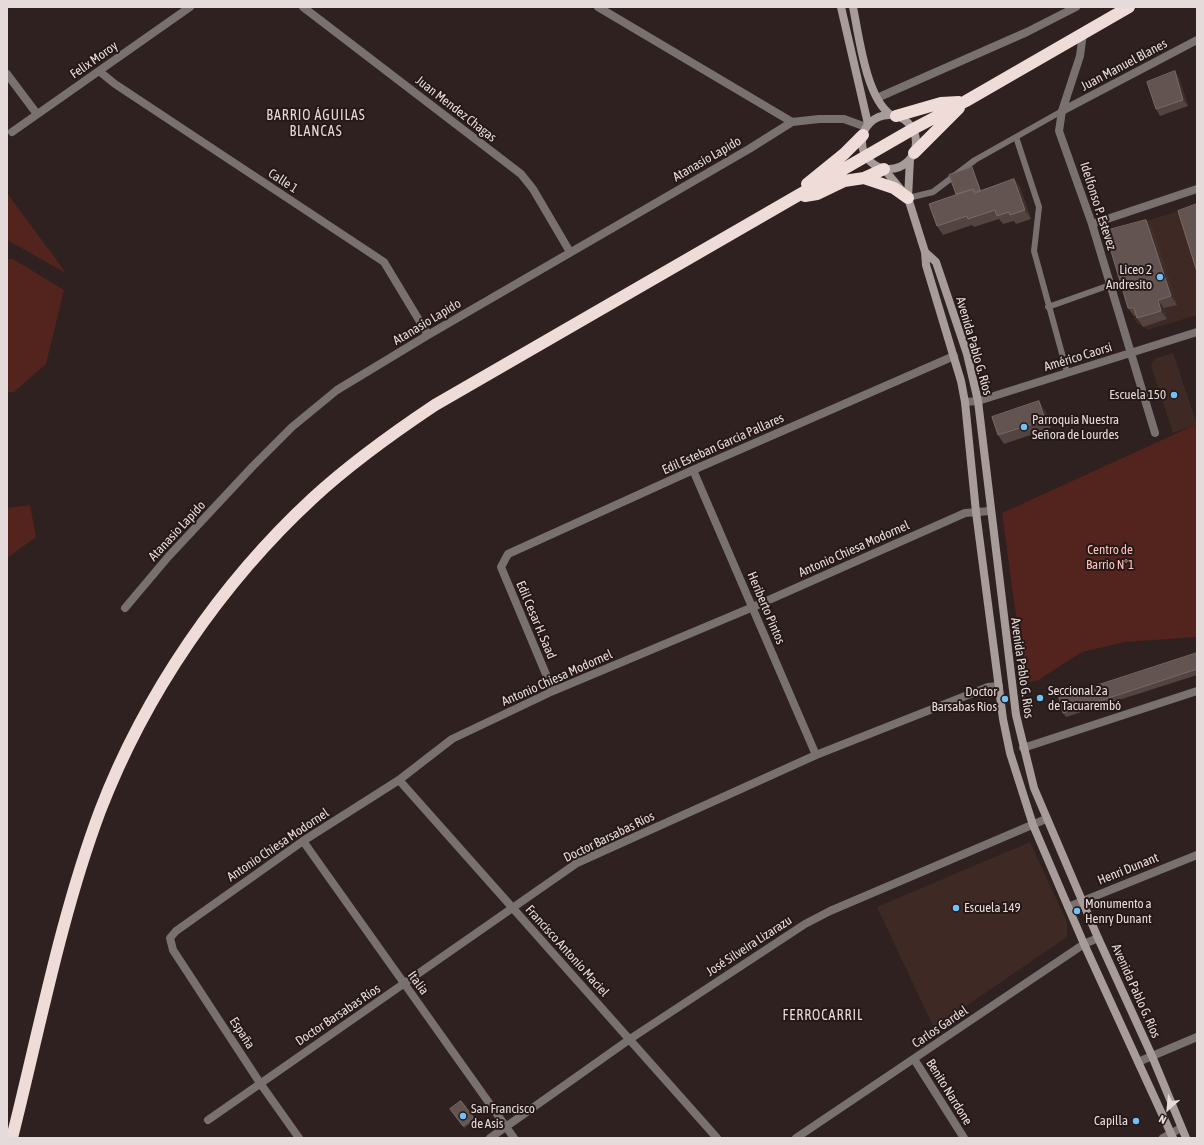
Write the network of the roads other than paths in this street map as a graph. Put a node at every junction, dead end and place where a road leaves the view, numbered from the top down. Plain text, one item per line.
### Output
1 (190, 7) edge
2 (303, 7) edge
3 (598, 7) edge
4 (841, 7) edge
5 (853, 7) edge
6 (1076, 7) edge
7 (1129, 7) edge
8 (1083, 33) junction
9 (1197, 40) edge
10 (99, 71) junction
11 (867, 71) junction
12 (7, 74) edge
13 (858, 74) junction
14 (877, 98) junction
15 (966, 101) junction
16 (1062, 111) junction
17 (37, 114) junction
18 (894, 115) junction
19 (792, 122) junction
20 (866, 129) junction
21 (912, 129) junction
22 (12, 132) dead end
23 (1016, 137) junction
24 (866, 156) junction
25 (912, 156) junction
26 (884, 169) junction
27 (864, 178) junction
28 (1197, 189) edge
29 (794, 198) junction
30 (908, 198) junction
31 (1092, 224) junction
32 (570, 252) junction
33 (925, 252) junction
34 (1110, 285) junction
35 (1048, 307) junction
36 (1197, 332) edge
37 (428, 335) junction
38 (1130, 353) junction
39 (954, 356) junction
40 (1067, 372) junction
41 (978, 401) junction
42 (965, 402) junction
43 (1155, 432) dead end
44 (693, 470) junction
45 (990, 511) junction
46 (976, 512) junction
47 (505, 558) joint
48 (753, 607) junction
49 (125, 608) dead end
50 (999, 686) junction
51 (553, 691) junction
52 (1197, 691) edge
53 (1023, 748) junction
54 (816, 755) junction
55 (399, 780) junction
56 (1046, 819) junction
57 (1033, 825) junction
58 (303, 841) junction
59 (1197, 855) edge
60 (1082, 900) junction
61 (1068, 907) junction
62 (512, 908) junction
63 (170, 938) joint
64 (1098, 938) junction
65 (1084, 944) junction
66 (404, 985) junction
67 (1197, 1037) edge
68 (630, 1039) junction
69 (1152, 1056) junction
70 (914, 1059) junction
71 (1138, 1062) junction
72 (260, 1083) junction
73 (208, 1120) dead end
74 (506, 1127) junction
75 (1181, 1128) junction
76 (1172, 1135) edge
77 (12, 1138) edge
78 (299, 1138) edge
79 (490, 1138) edge
80 (514, 1138) edge
81 (717, 1138) edge
82 (796, 1138) edge
83 (964, 1138) edge
84 (1163, 1138) edge
85 (1186, 1138) edge

1 - 10 street, Felix Moroy
2 - 32 street, Juan Mendez Chagas
3 - 19 street
4 - 13 street
5 - 11 street
6 - 14 street
7 - 8 highway
8 - 15 highway
8 - 16 street, Idelfonso P. Estevez
9 - 16 street, Juan Manuel Blanes
10 - 17 street, Felix Moroy
10 - 37 street, Calle 1
11 - 13 street
11 - 14 street
12 - 17 street
13 - 20 street
14 - 18 street
15 - 18 highway
15 - 21 highway
15 - 25 highway
16 - 23 lane
16 - 31 street, Idelfonso P. Estevez
17 - 22 street, Felix Moroy
18 - 20 street
18 - 21 street
19 - 20 street
19 - 32 street, Atanasio Lapido
20 - 24 street
20 - 29 highway
21 - 24 highway
21 - 25 street, Avenida Pablo G. Ríos
23 - 30 lane
23 - 35 lane
24 - 26 street, Avenida Pablo G. Ríos
24 - 29 highway
25 - 26 street
25 - 30 street, Avenida Pablo G. Ríos
26 - 27 highway
26 - 30 street, Avenida Pablo G. Ríos
27 - 29 highway
27 - 30 highway
28 - 31 street
29 - 77 highway
30 - 33 street, Avenida Pablo G. Ríos
31 - 34 street, Idelfonso P. Estevez
32 - 37 street, Atanasio Lapido
33 - 39 street, Avenida Pablo G. Ríos
33 - 41 street, Avenida Pablo G. Ríos
34 - 35 lane
34 - 38 street, Idelfonso P. Estevez
35 - 40 lane
36 - 38 street, Américo Caorsi
37 - 49 street, Atanasio Lapido
38 - 40 street, Américo Caorsi
38 - 43 street, Idelfonso P. Estevez
39 - 42 street, Avenida Pablo G. Ríos
39 - 44 street, Edil Esteban Garcia Pallares
40 - 41 street, Américo Caorsi
41 - 42 street, Américo Caorsi
41 - 45 street, Avenida Pablo G. Ríos
42 - 46 street, Avenida Pablo G. Ríos
44 - 47 street, Edil Esteban Garcia Pallares
44 - 48 street, Heriberto Pintos
45 - 46 street, Antonio Chiesa Modornel
45 - 53 street, Avenida Pablo G. Ríos
46 - 48 street, Antonio Chiesa Modornel
46 - 50 street, Avenida Pablo G. Ríos
47 - 51 street, Edil Cesar H. Saad
48 - 51 street, Antonio Chiesa Modornel
48 - 54 street, Heriberto Pintos
50 - 54 street, Doctor Barsabas Ríos
50 - 57 street, Avenida Pablo G. Ríos
51 - 55 street, Antonio Chiesa Modornel
52 - 53 street
53 - 56 street, Avenida Pablo G. Ríos
54 - 62 street, Doctor Barsabas Ríos
55 - 58 street, Antonio Chiesa Modornel
55 - 62 street, Francisco Antonio Maciel
56 - 57 street, José Silveira Lizarazu
56 - 60 street, Avenida Pablo G. Ríos
57 - 61 street, Avenida Pablo G. Ríos
57 - 68 street, José Silveira Lizarazu
58 - 63 street, Antonio Chiesa Modornel
58 - 66 street, Italia
59 - 60 street, Henri Dunant
60 - 61 street, Henri Dunant
60 - 64 street, Avenida Pablo G. Ríos
61 - 65 street, Avenida Pablo G. Ríos
62 - 66 street, Doctor Barsabas Ríos
62 - 68 street, Francisco Antonio Maciel
63 - 72 street, España
64 - 65 street, Carlos Gardel
64 - 69 street, Avenida Pablo G. Ríos
65 - 70 street, Carlos Gardel
65 - 71 street, Avenida Pablo G. Ríos
66 - 72 street, Doctor Barsabas Ríos
66 - 74 street, Italia
67 - 69 street
68 - 74 street, José Silveira Lizarazu
68 - 81 street, Francisco Antonio Maciel
69 - 71 street
69 - 75 street, Avenida Pablo G. Ríos
70 - 82 street, Carlos Gardel
70 - 83 street, Benito Nardone
71 - 76 street, Avenida Pablo G. Ríos
72 - 73 street, Doctor Barsabas Ríos
72 - 78 street, España
74 - 79 street, José Silveira Lizarazu
74 - 80 street, Italia
75 - 76 street
75 - 85 street, Avenida Pablo G. Ríos
76 - 84 street

